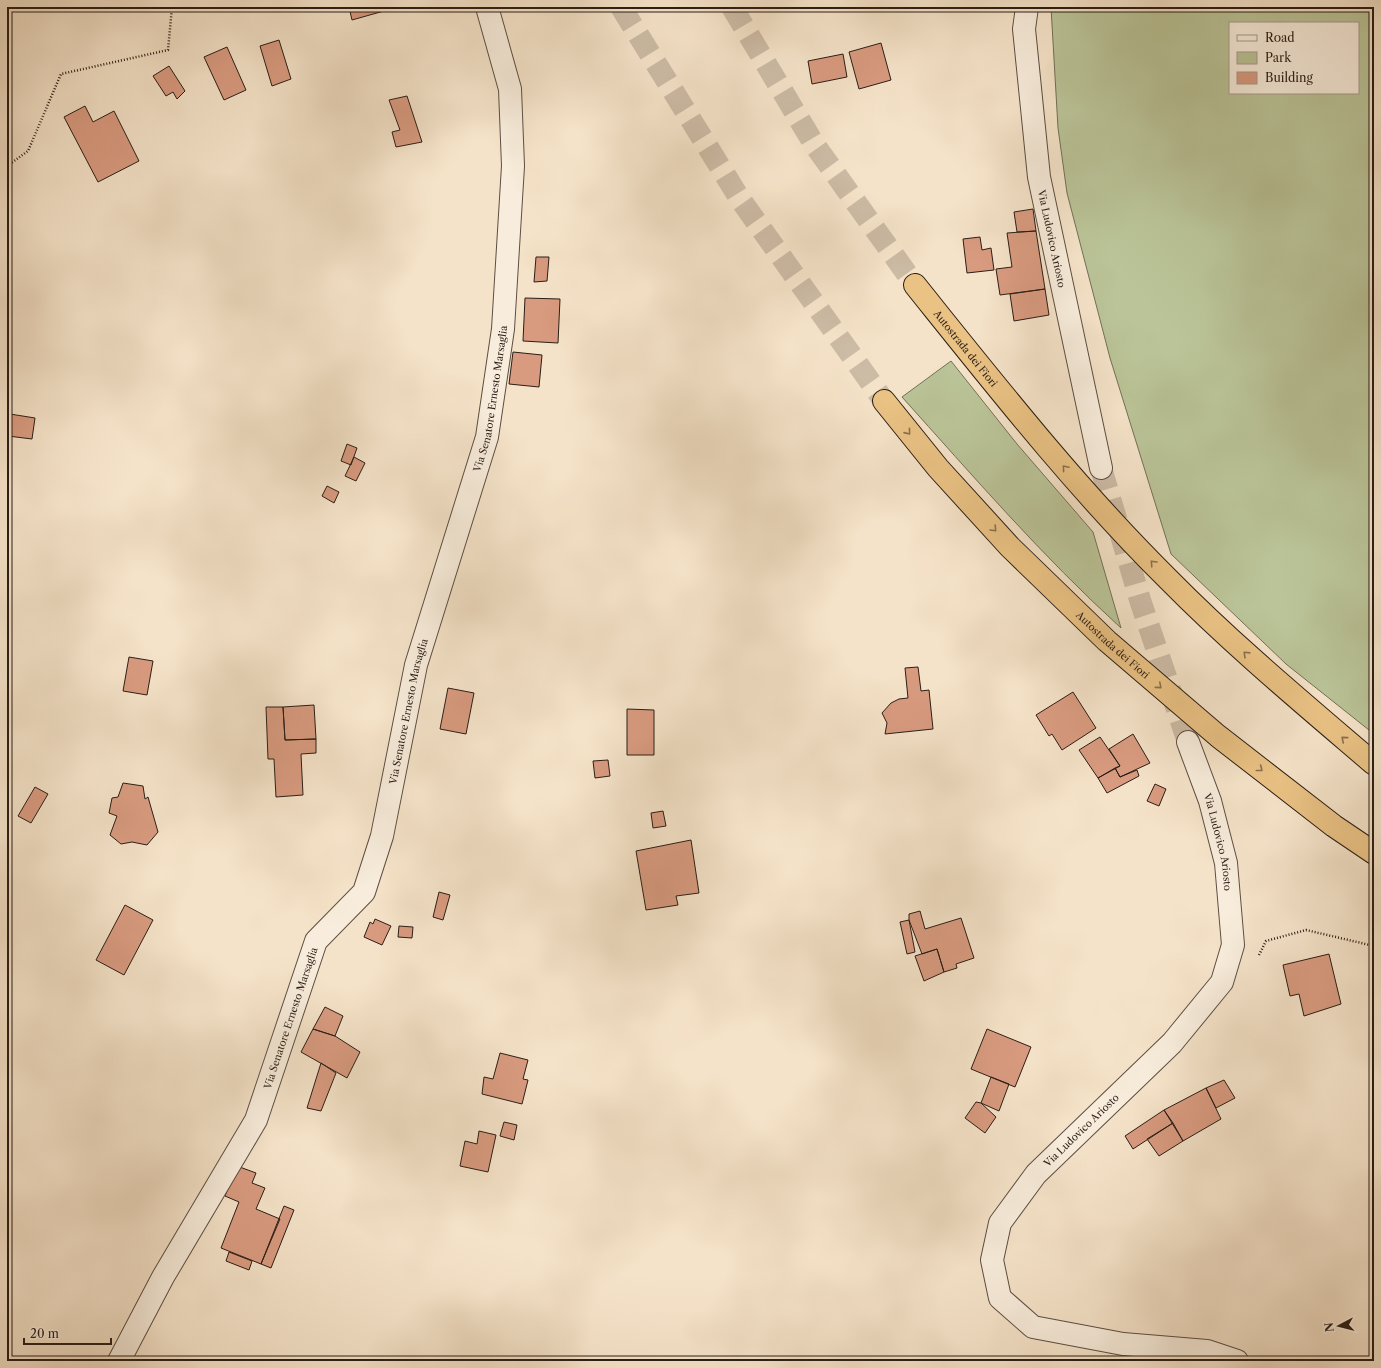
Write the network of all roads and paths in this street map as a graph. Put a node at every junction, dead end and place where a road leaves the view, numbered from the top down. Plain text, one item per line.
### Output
1 (172, 7) edge
2 (487, 7) edge
3 (1027, 7) edge
4 (7, 166) edge
5 (915, 285) tunnel mouth
6 (884, 402) tunnel mouth
7 (1101, 468) tunnel mouth
8 (1188, 742) tunnel mouth
9 (1374, 764) edge
10 (1374, 853) edge
11 (1374, 946) edge
12 (1256, 962) dead end
13 (119, 1361) edge
14 (1237, 1361) edge

1 - 4 path
2 - 13 street, Via Senatore Ernesto Marsaglia
3 - 7 street, Via Ludovico Ariosto
9 -> 5 highway, Autostrada dei Fiori
6 -> 10 highway, Autostrada dei Fiori
8 - 14 street, Via Ludovico Ariosto
11 - 12 path

